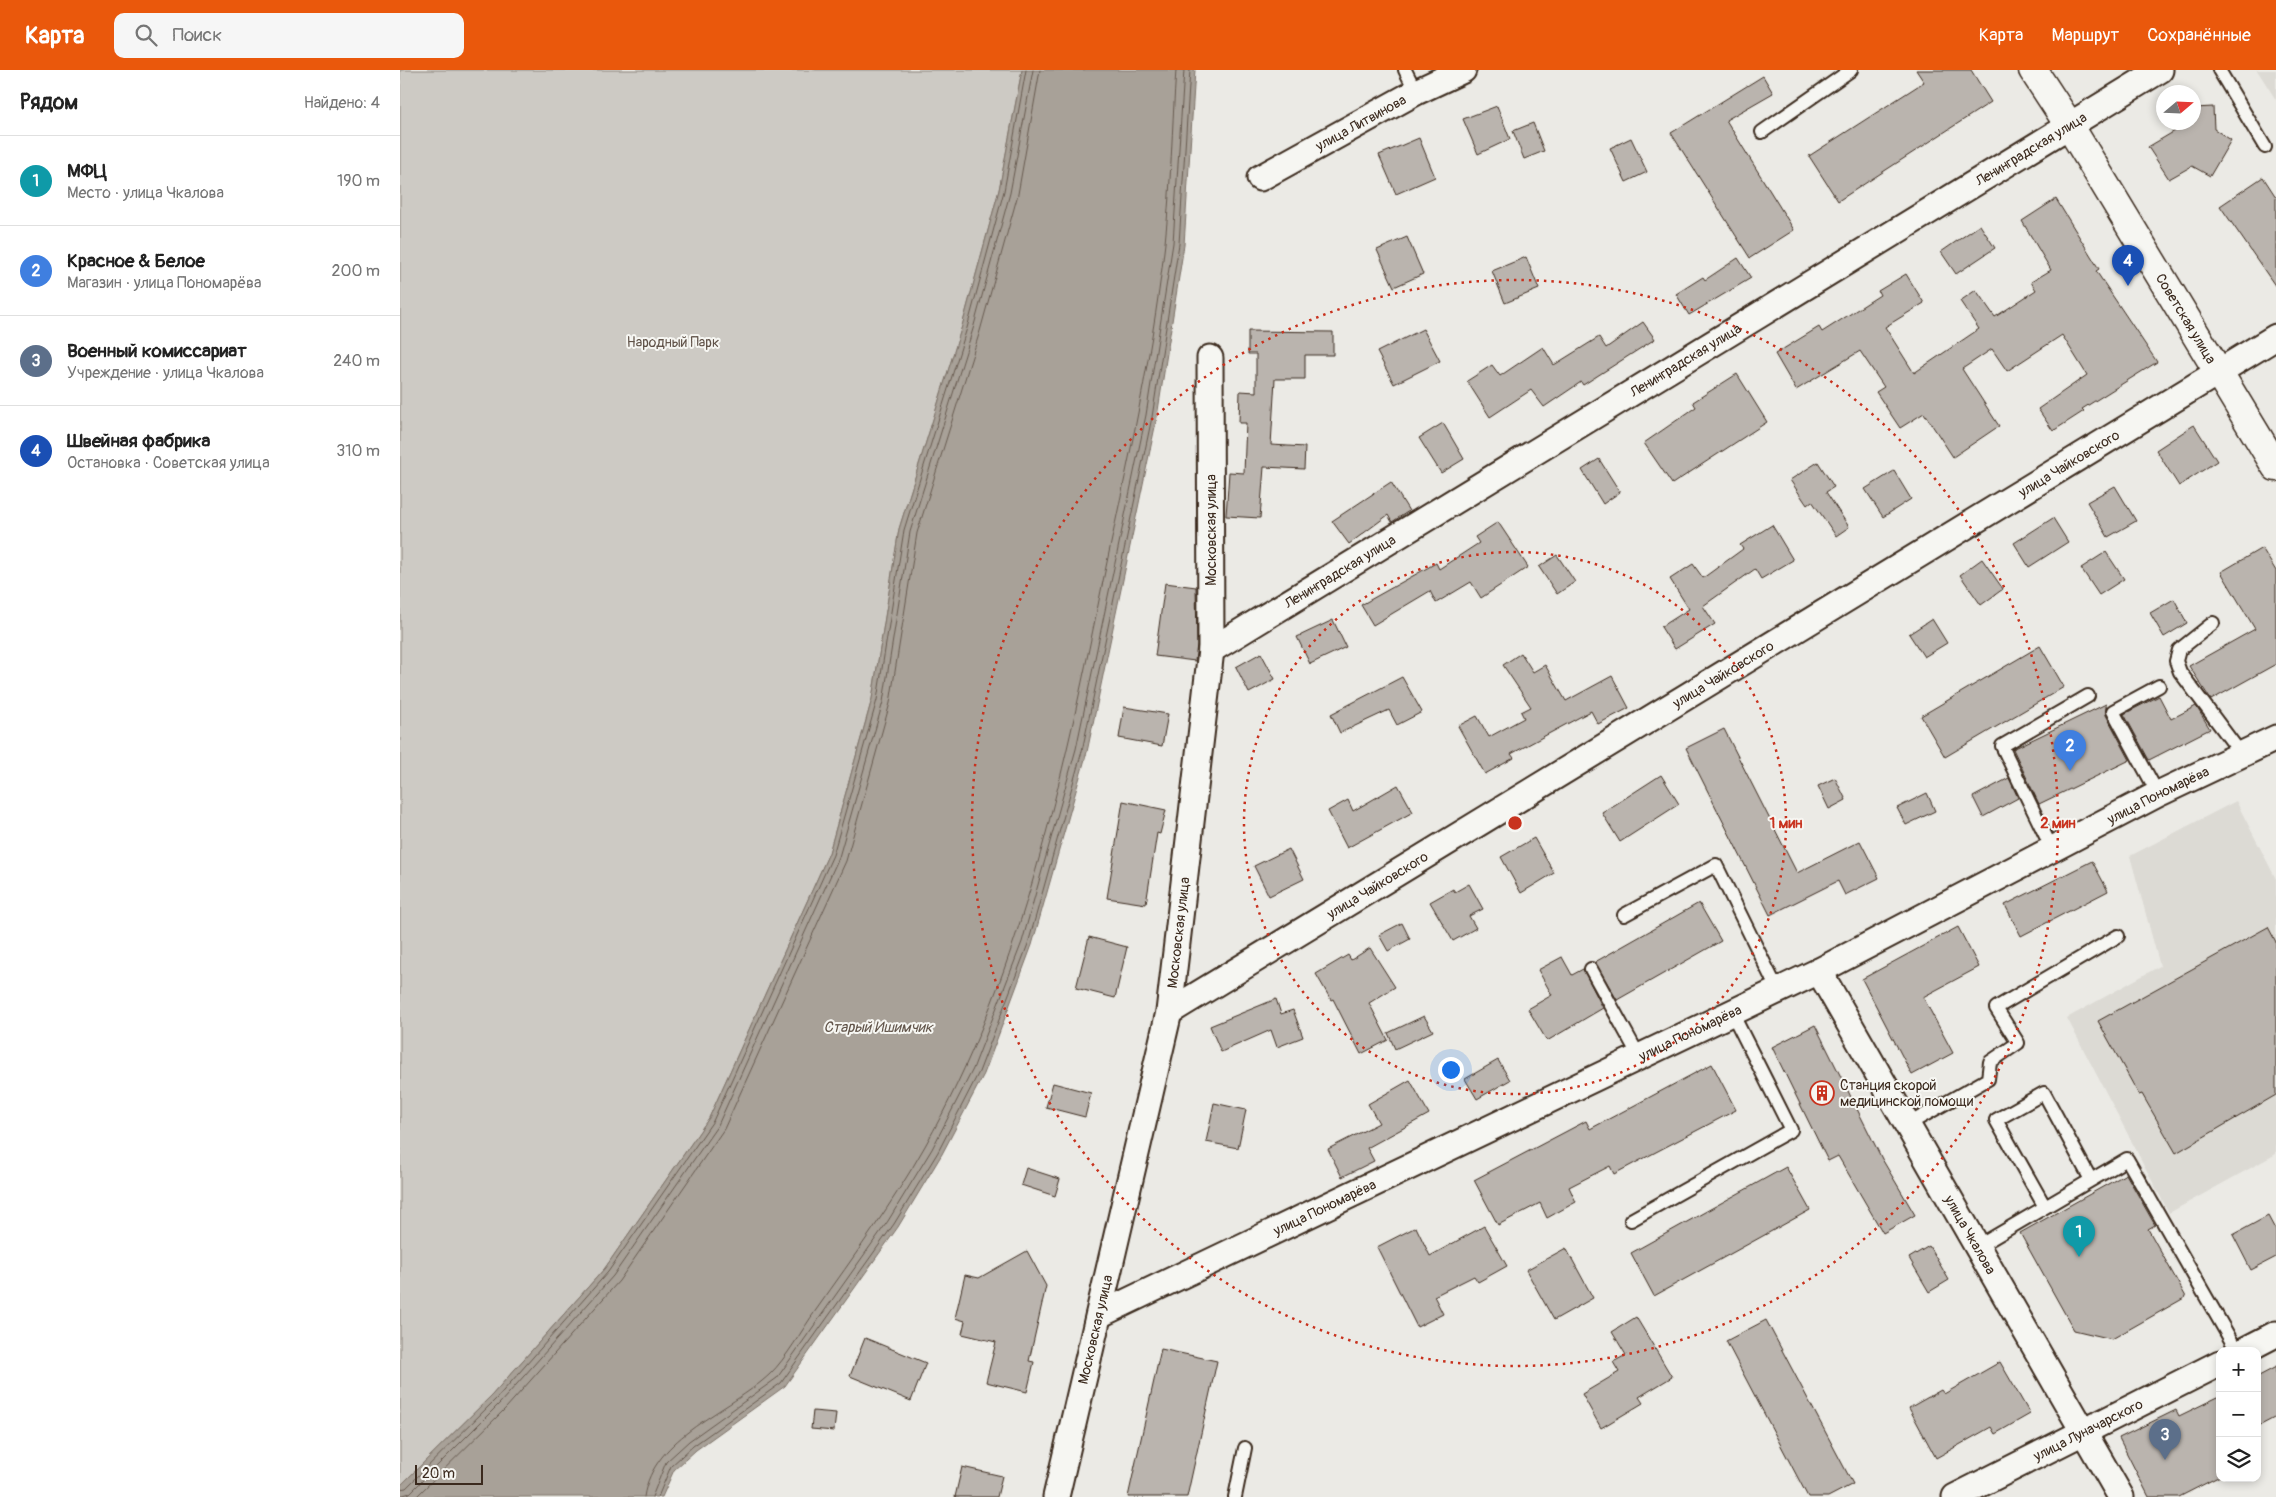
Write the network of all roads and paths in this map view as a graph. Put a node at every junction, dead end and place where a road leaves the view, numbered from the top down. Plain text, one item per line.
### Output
1 (1405, 70) edge
2 (1463, 70) edge
3 (1851, 70) edge
4 (2032, 70) edge
5 (2219, 70) edge
6 (2150, 73) edge
7 (1416, 92) junction
8 (2069, 125) junction
9 (1762, 132) dead end
10 (2265, 147) dead end
11 (1260, 178) dead end
12 (2276, 337) edge
13 (1210, 358) dead end
14 (2220, 372) junction
15 (2276, 467) edge
16 (2213, 623) dead end
17 (1212, 650) junction
18 (2159, 686) dead end
19 (2088, 696) dead end
20 (2276, 738) edge
21 (2242, 755) junction
22 (2158, 794) junction
23 (2052, 850) junction
24 (1624, 915) dead end
25 (2118, 936) dead end
26 (1591, 969) dead end
27 (1819, 971) junction
28 (1778, 991) junction
29 (1169, 1012) junction
30 (1732, 1013) junction
31 (1640, 1058) junction
32 (1907, 1125) junction
33 (2091, 1180) junction
34 (2045, 1207) junction
35 (1631, 1220) dead end
36 (1977, 1247) junction
37 (1099, 1315) junction
38 (2276, 1334) edge
39 (2235, 1347) edge
40 (2251, 1347) edge
41 (2216, 1364) edge
42 (2083, 1432) junction
43 (1245, 1448) dead end
44 (1056, 1497) edge
45 (1235, 1497) edge
46 (1955, 1497) edge
47 (2121, 1497) edge

1 - 7 lane
2 - 7 street, улица Литвинова
3 - 9 lane
4 - 8 main road, Советская улица
5 - 10 lane
6 - 8 street, Ленинградская улица
7 - 11 street, улица Литвинова
8 - 14 main road, Советская улица
8 - 17 street, Ленинградская улица
12 - 14 street, улица Чайковского
13 - 17 street, Московская улица
14 - 15 main road, Советская улица
14 - 29 street, улица Чайковского
16 - 21 lane
17 - 29 street, Московская улица
18 - 22 lane
19 - 23 lane
20 - 21 street, улица Пономарёва
21 - 22 street, улица Пономарёва
22 - 23 street, улица Пономарёва
23 - 27 street, улица Пономарёва
24 - 28 lane
25 - 32 lane
26 - 31 lane
27 - 28 street, улица Пономарёва
27 - 32 street, улица Чкалова
28 - 30 street, улица Пономарёва
29 - 37 street, Московская улица
30 - 31 street, улица Пономарёва
30 - 35 lane
31 - 37 street, улица Пономарёва
32 - 36 street, улица Чкалова
33 - 34 lane
33 - 34 lane
33 - 39 lane
34 - 36 lane
36 - 42 street, улица Чкалова
37 - 44 street, Московская улица
38 - 40 street
41 - 42 street, улица Луначарского
42 - 46 street, улица Луначарского
42 - 47 street, улица Чкалова
43 - 45 lane

